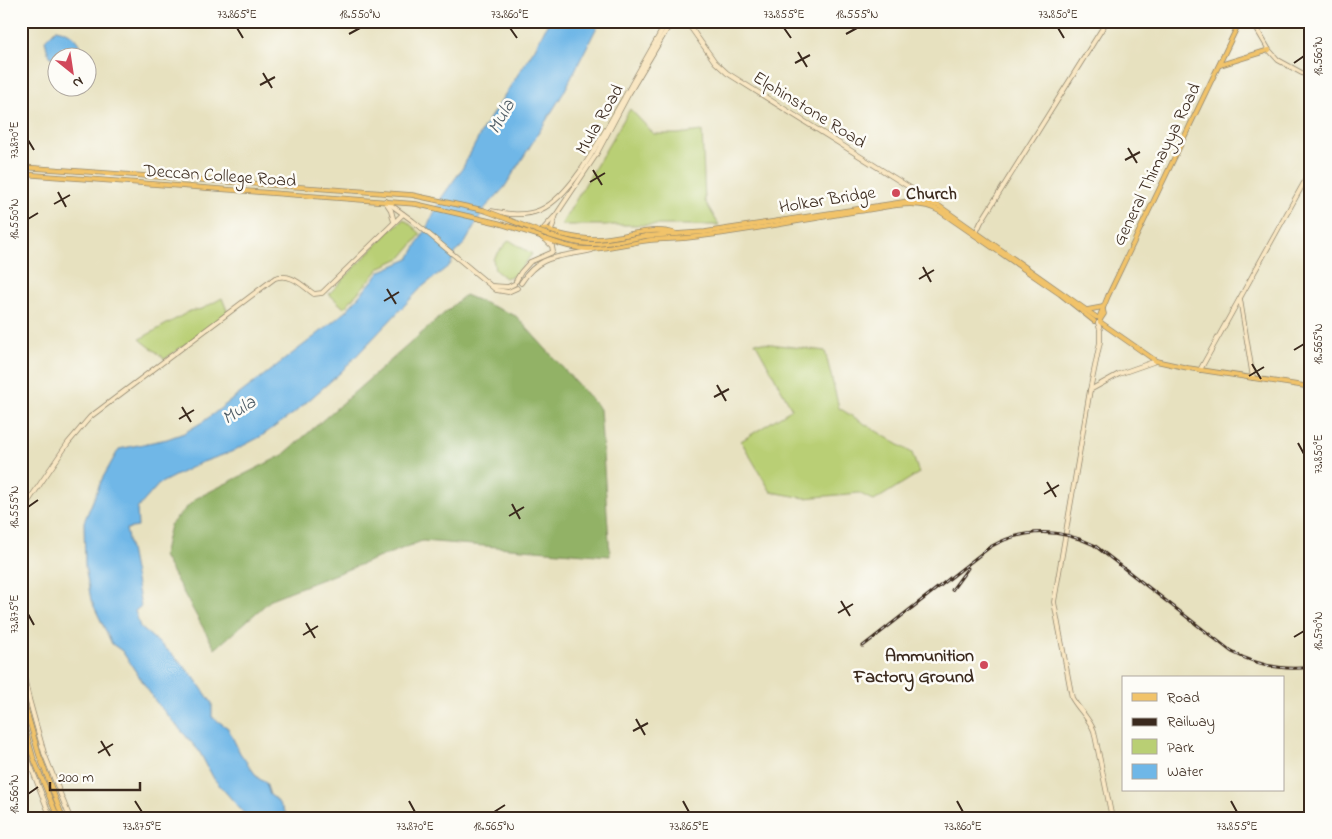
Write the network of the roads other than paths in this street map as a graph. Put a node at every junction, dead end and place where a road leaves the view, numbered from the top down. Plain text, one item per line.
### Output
1 (667, 21) edge
2 (672, 21) edge
3 (686, 21) edge
4 (1107, 21) edge
5 (1240, 21) edge
6 (1252, 21) edge
7 (657, 44) junction
8 (1269, 50) junction
9 (1220, 65) junction
10 (1311, 78) edge
11 (597, 147) junction
12 (21, 167) edge
13 (1311, 170) edge
14 (21, 174) edge
15 (386, 201) junction
16 (930, 205) junction
17 (395, 207) junction
18 (483, 210) junction
19 (391, 211) junction
20 (403, 214) junction
21 (556, 215) junction
22 (394, 222) junction
23 (544, 228) junction
24 (551, 232) junction
25 (974, 232) junction
26 (680, 234) junction
27 (540, 236) junction
28 (546, 239) junction
29 (592, 250) junction
30 (515, 282) junction
31 (520, 283) junction
32 (490, 285) junction
33 (517, 288) junction
34 (1240, 298) junction
35 (1103, 309) junction
36 (1087, 310) junction
37 (1098, 320) junction
38 (1156, 361) junction
39 (1200, 370) junction
40 (1253, 378) junction
41 (1311, 387) edge
42 (1090, 390) junction
43 (21, 512) edge
44 (21, 664) edge
45 (21, 692) edge
46 (21, 714) edge
47 (21, 735) edge
48 (51, 818) edge
49 (58, 818) edge
50 (63, 818) edge
51 (70, 818) edge
52 (1112, 818) edge

1 - 7 street, Mula Road
2 - 7 street, Mula Road
3 - 16 street, Elphinstone Road
4 - 25 street
5 - 9 main road, General Thimayya Road
6 - 8 street
7 - 11 street, Mula Road
8 - 9 main road
8 - 10 street
9 - 35 main road, General Thimayya Road
11 - 18 street, bridge
11 - 21 street, Mula Road
12 - 18 main road, Deccan College Road
13 - 34 street
14 - 15 main road, Deccan College Road
15 - 17 street
15 - 19 street
15 - 27 main road, Deccan College Road
16 - 25 main road, Elphinstone Road
16 - 26 main road, Holkar Bridge
16 - 29 main road, Elphinstone Road
17 - 19 street
17 - 20 street
18 - 26 main road, Holkar Bridge, bridge
19 - 22 street
20 - 22 street
20 - 32 street
21 - 23 street
21 - 24 street, Mula Road
22 - 43 street
23 - 24 main road
23 - 27 main road
24 - 26 main road
24 - 28 main road
25 - 36 main road
25 - 37 main road, Elphinstone Road
27 - 28 main road
28 - 29 main road, Elphinstone Road
28 - 30 street
29 - 31 street
30 - 31 street
30 - 32 street
30 - 33 street
31 - 33 street
32 - 33 street
34 - 39 street
34 - 40 street
35 - 36 main road
35 - 37 main road, General Thimayya Road
36 - 37 main road
37 - 38 main road, Elphinstone Road
37 - 42 street
38 - 39 main road, Elphinstone Road
38 - 42 street
39 - 40 main road, Elphinstone Road
40 - 41 main road, Elphinstone Road
42 - 52 street
44 - 51 street
45 - 50 main road
46 - 49 main road
47 - 48 street

